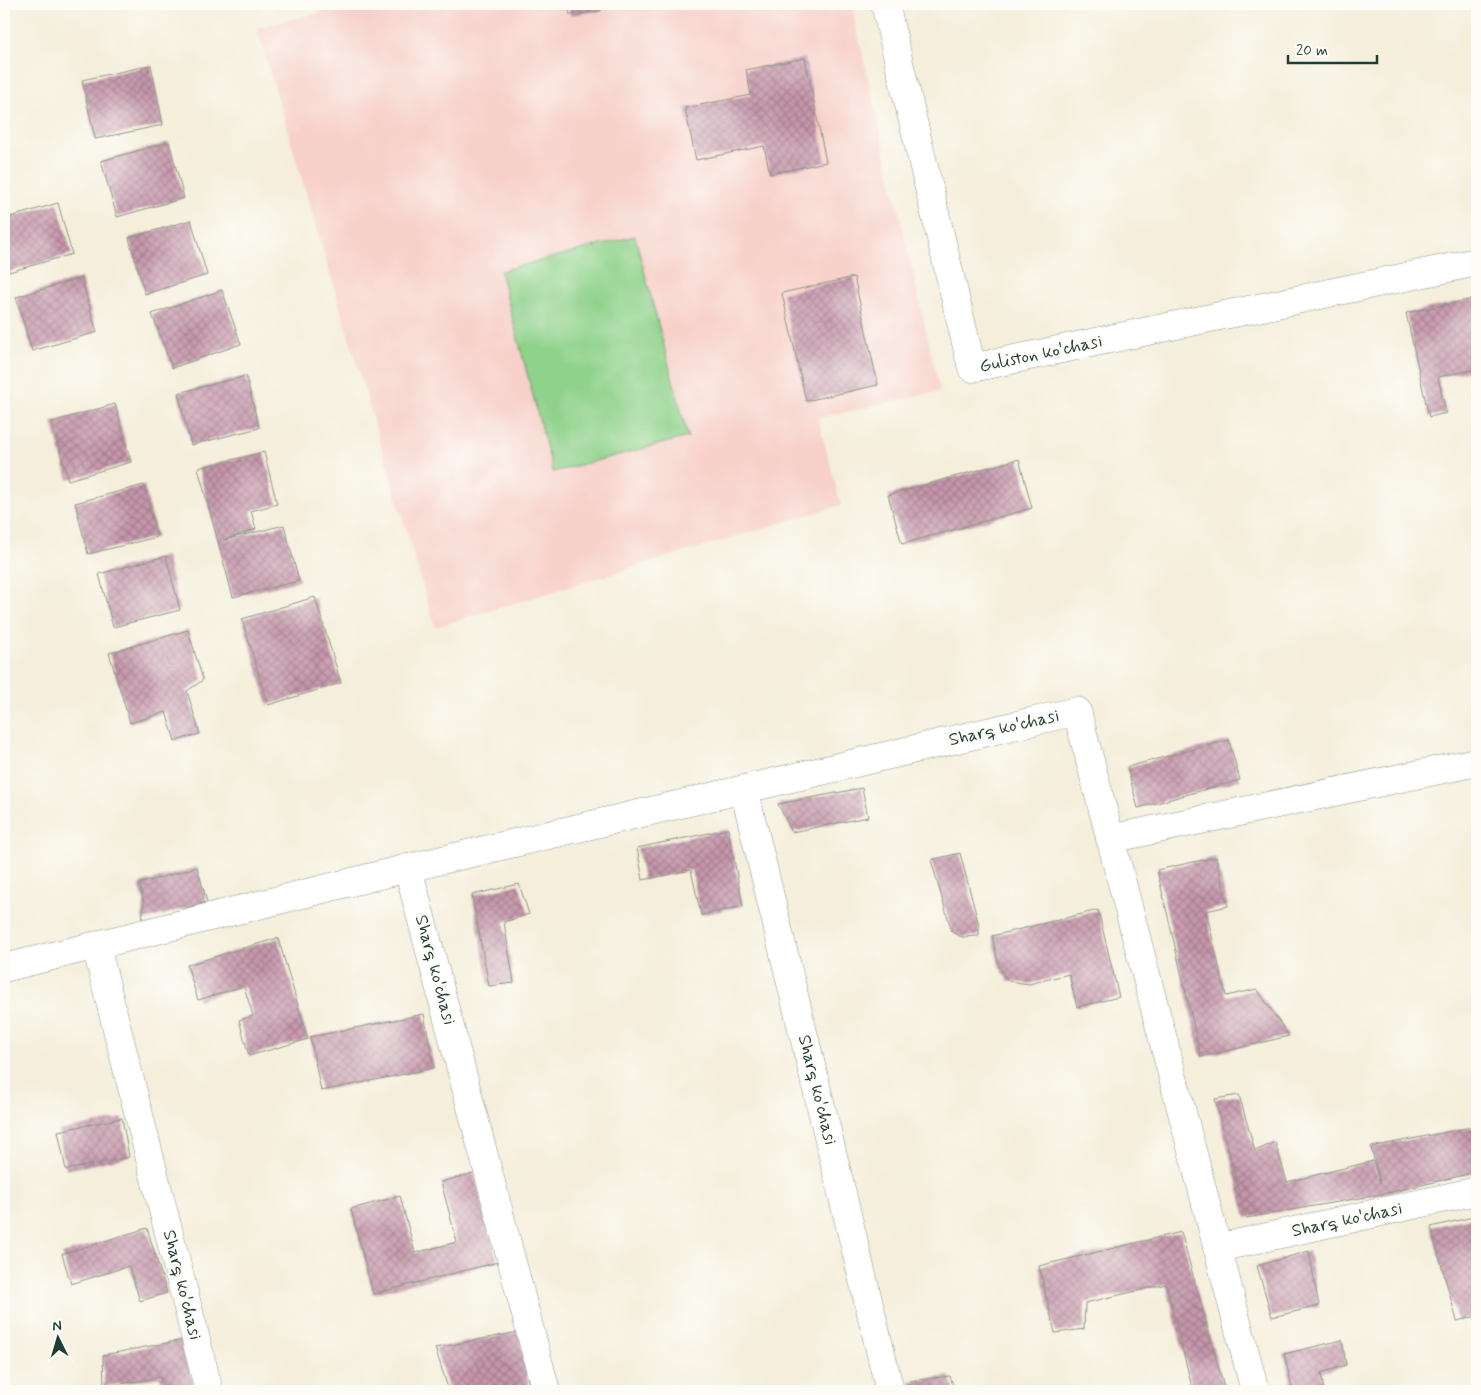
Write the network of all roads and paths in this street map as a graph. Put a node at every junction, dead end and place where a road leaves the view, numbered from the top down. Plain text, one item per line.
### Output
1 (885, 4) edge
2 (1477, 262) edge
3 (1477, 762) edge
4 (744, 789) junction
5 (1110, 839) junction
6 (408, 868) junction
7 (96, 946) junction
8 (4, 968) edge
9 (1477, 1191) edge
10 (1217, 1248) junction
11 (209, 1391) edge
12 (546, 1391) edge
13 (890, 1391) edge
14 (1255, 1391) edge

1 - 2 street, Guliston ko'chasi
3 - 5 street
4 - 5 street, Sharq ko'chasi
4 - 6 street, Sharq ko'chasi
4 - 13 street, Sharq ko'chasi
5 - 10 street, Sharq ko'chasi
6 - 7 street, Sharq ko'chasi
6 - 12 street, Sharq ko'chasi
7 - 8 street, Sharq ko'chasi
7 - 11 street, Sharq ko'chasi
9 - 10 street, Sharq ko'chasi
10 - 14 street, Sharq ko'chasi

